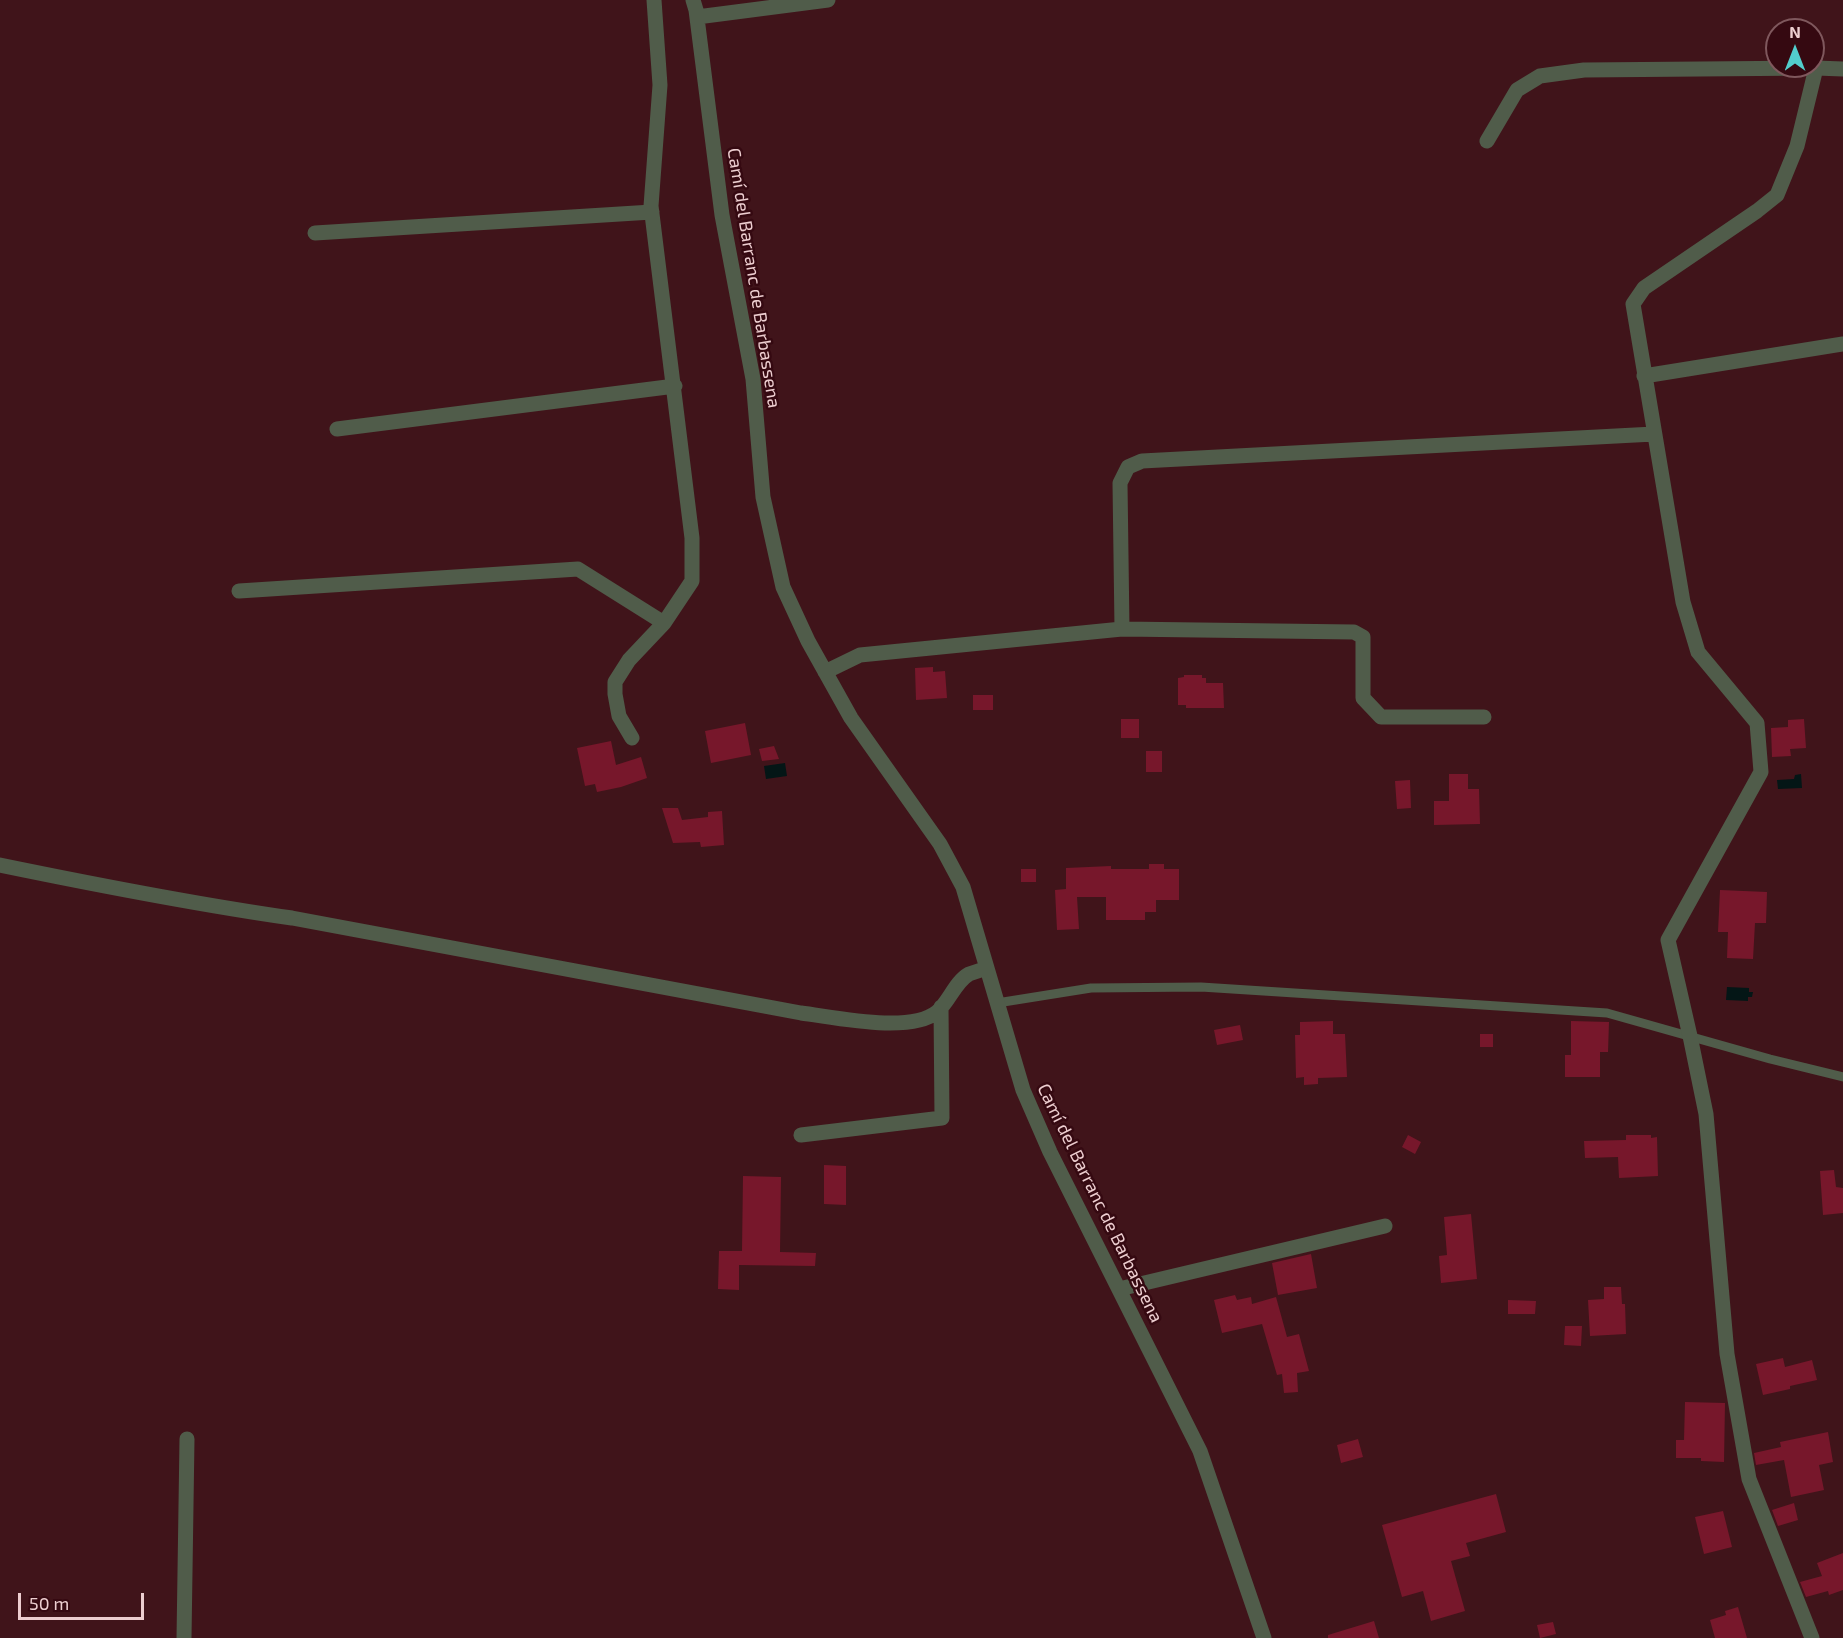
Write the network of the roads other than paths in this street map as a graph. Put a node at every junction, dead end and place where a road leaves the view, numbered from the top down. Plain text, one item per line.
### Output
1 (654, 0) edge
2 (693, 0) edge
3 (828, 0) edge
4 (697, 17) junction
5 (1765, 68) edge
6 (1825, 68) edge
7 (1843, 69) edge
8 (1814, 78) edge
9 (1487, 141) dead end
10 (652, 212) junction
11 (315, 233) dead end
12 (1843, 344) edge
13 (1644, 376) junction
14 (675, 386) junction
15 (337, 429) dead end
16 (1654, 434) junction
17 (239, 591) dead end
18 (664, 623) junction
19 (1122, 629) junction
20 (825, 672) junction
21 (1484, 717) dead end
22 (632, 738) dead end
23 (0, 865) edge
24 (987, 968) junction
25 (997, 1003) junction
26 (941, 1007) junction
27 (1690, 1036) junction
28 (1843, 1077) edge
29 (801, 1135) dead end
30 (1385, 1226) dead end
31 (1119, 1289) junction
32 (187, 1439) dead end
33 (184, 1638) edge
34 (1264, 1638) edge
35 (1812, 1638) edge

1 - 10 street
2 - 4 street, Camí del Barranc de Barbassena
3 - 4 street
4 - 20 street, Camí del Barranc de Barbassena
5 - 9 street
6 - 7 street
8 - 13 street
10 - 11 street
10 - 14 street
12 - 13 street
13 - 16 street
14 - 15 street
14 - 18 street
16 - 19 street
16 - 27 street
17 - 18 street
18 - 22 street
19 - 20 street
19 - 21 street
20 - 24 street, Camí del Barranc de Barbassena
23 - 26 street
24 - 25 street, Camí del Barranc de Barbassena
24 - 26 street
25 - 27 lane
25 - 31 street, Camí del Barranc de Barbassena
26 - 29 street
27 - 28 lane
27 - 35 street
30 - 31 street
31 - 34 street, Camí del Barranc de Barbassena
32 - 33 street

